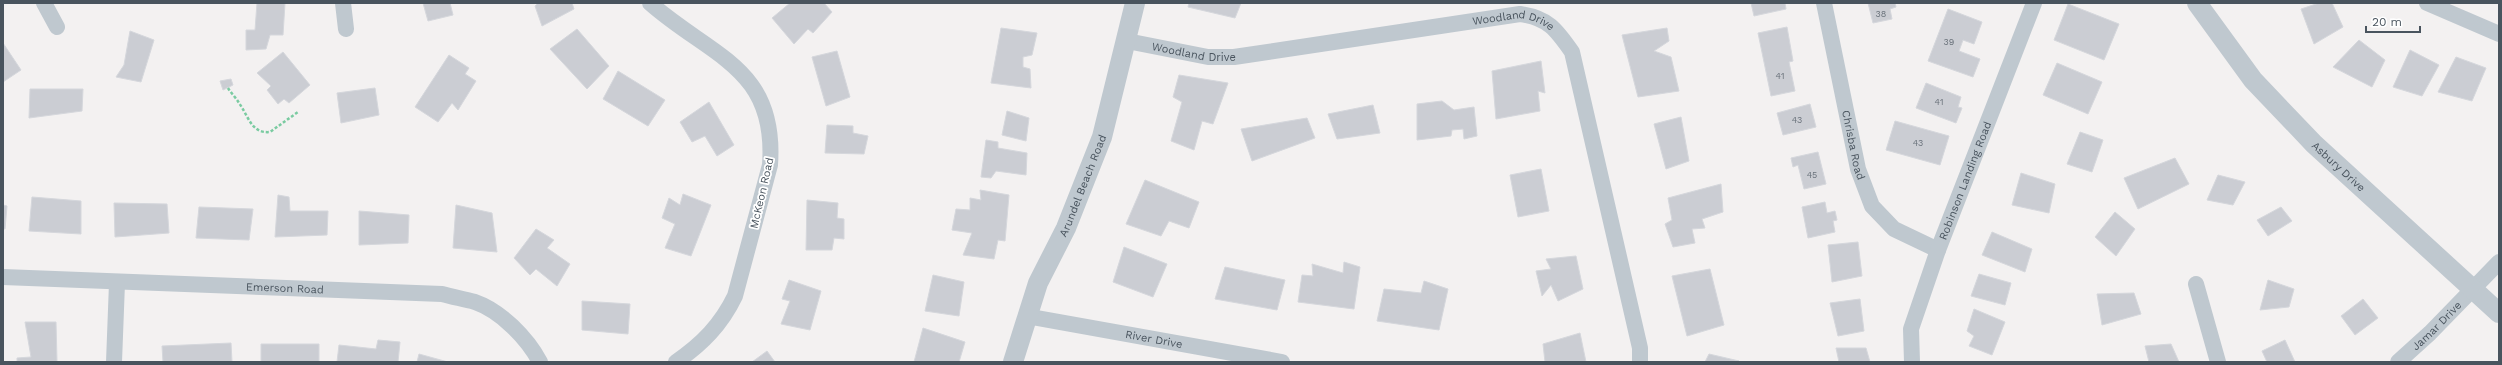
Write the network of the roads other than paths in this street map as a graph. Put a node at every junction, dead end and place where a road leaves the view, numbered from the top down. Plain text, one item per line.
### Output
1 (44, 3) edge
2 (343, 3) edge
3 (650, 3) edge
4 (1135, 3) edge
5 (1824, 3) edge
6 (2034, 3) edge
7 (2197, 3) edge
8 (2427, 3) edge
9 (58, 27) dead end
10 (346, 30) dead end
11 (2499, 34) edge
12 (1127, 41) junction
13 (1938, 250) junction
14 (2499, 262) edge
15 (3, 278) edge
16 (117, 283) junction
17 (2196, 284) dead end
18 (2474, 289) junction
19 (2499, 313) edge
20 (1026, 316) junction
21 (114, 362) edge
22 (540, 362) edge
23 (676, 362) edge
24 (1013, 362) edge
25 (1282, 362) edge
26 (1640, 362) edge
27 (1912, 362) edge
28 (2218, 362) edge
29 (2398, 362) edge

1 - 9 street
2 - 10 street
3 - 23 street, McKeon Road
4 - 12 street, Arundel Beach Road
5 - 13 street, Chrisba Road
6 - 13 street, Robinson Landing Road
7 - 18 street, Asbury Drive
8 - 11 street
12 - 20 street, Arundel Beach Road
12 - 26 street, Woodland Drive
13 - 27 street, Robinson Landing Road
14 - 18 street, Jamar Drive
15 - 16 street, Emerson Road
16 - 21 street
16 - 22 street, Emerson Road
17 - 28 street
18 - 19 street, Asbury Drive
18 - 29 street, Jamar Drive
20 - 24 street, Arundel Beach Road
20 - 25 street, River Drive

